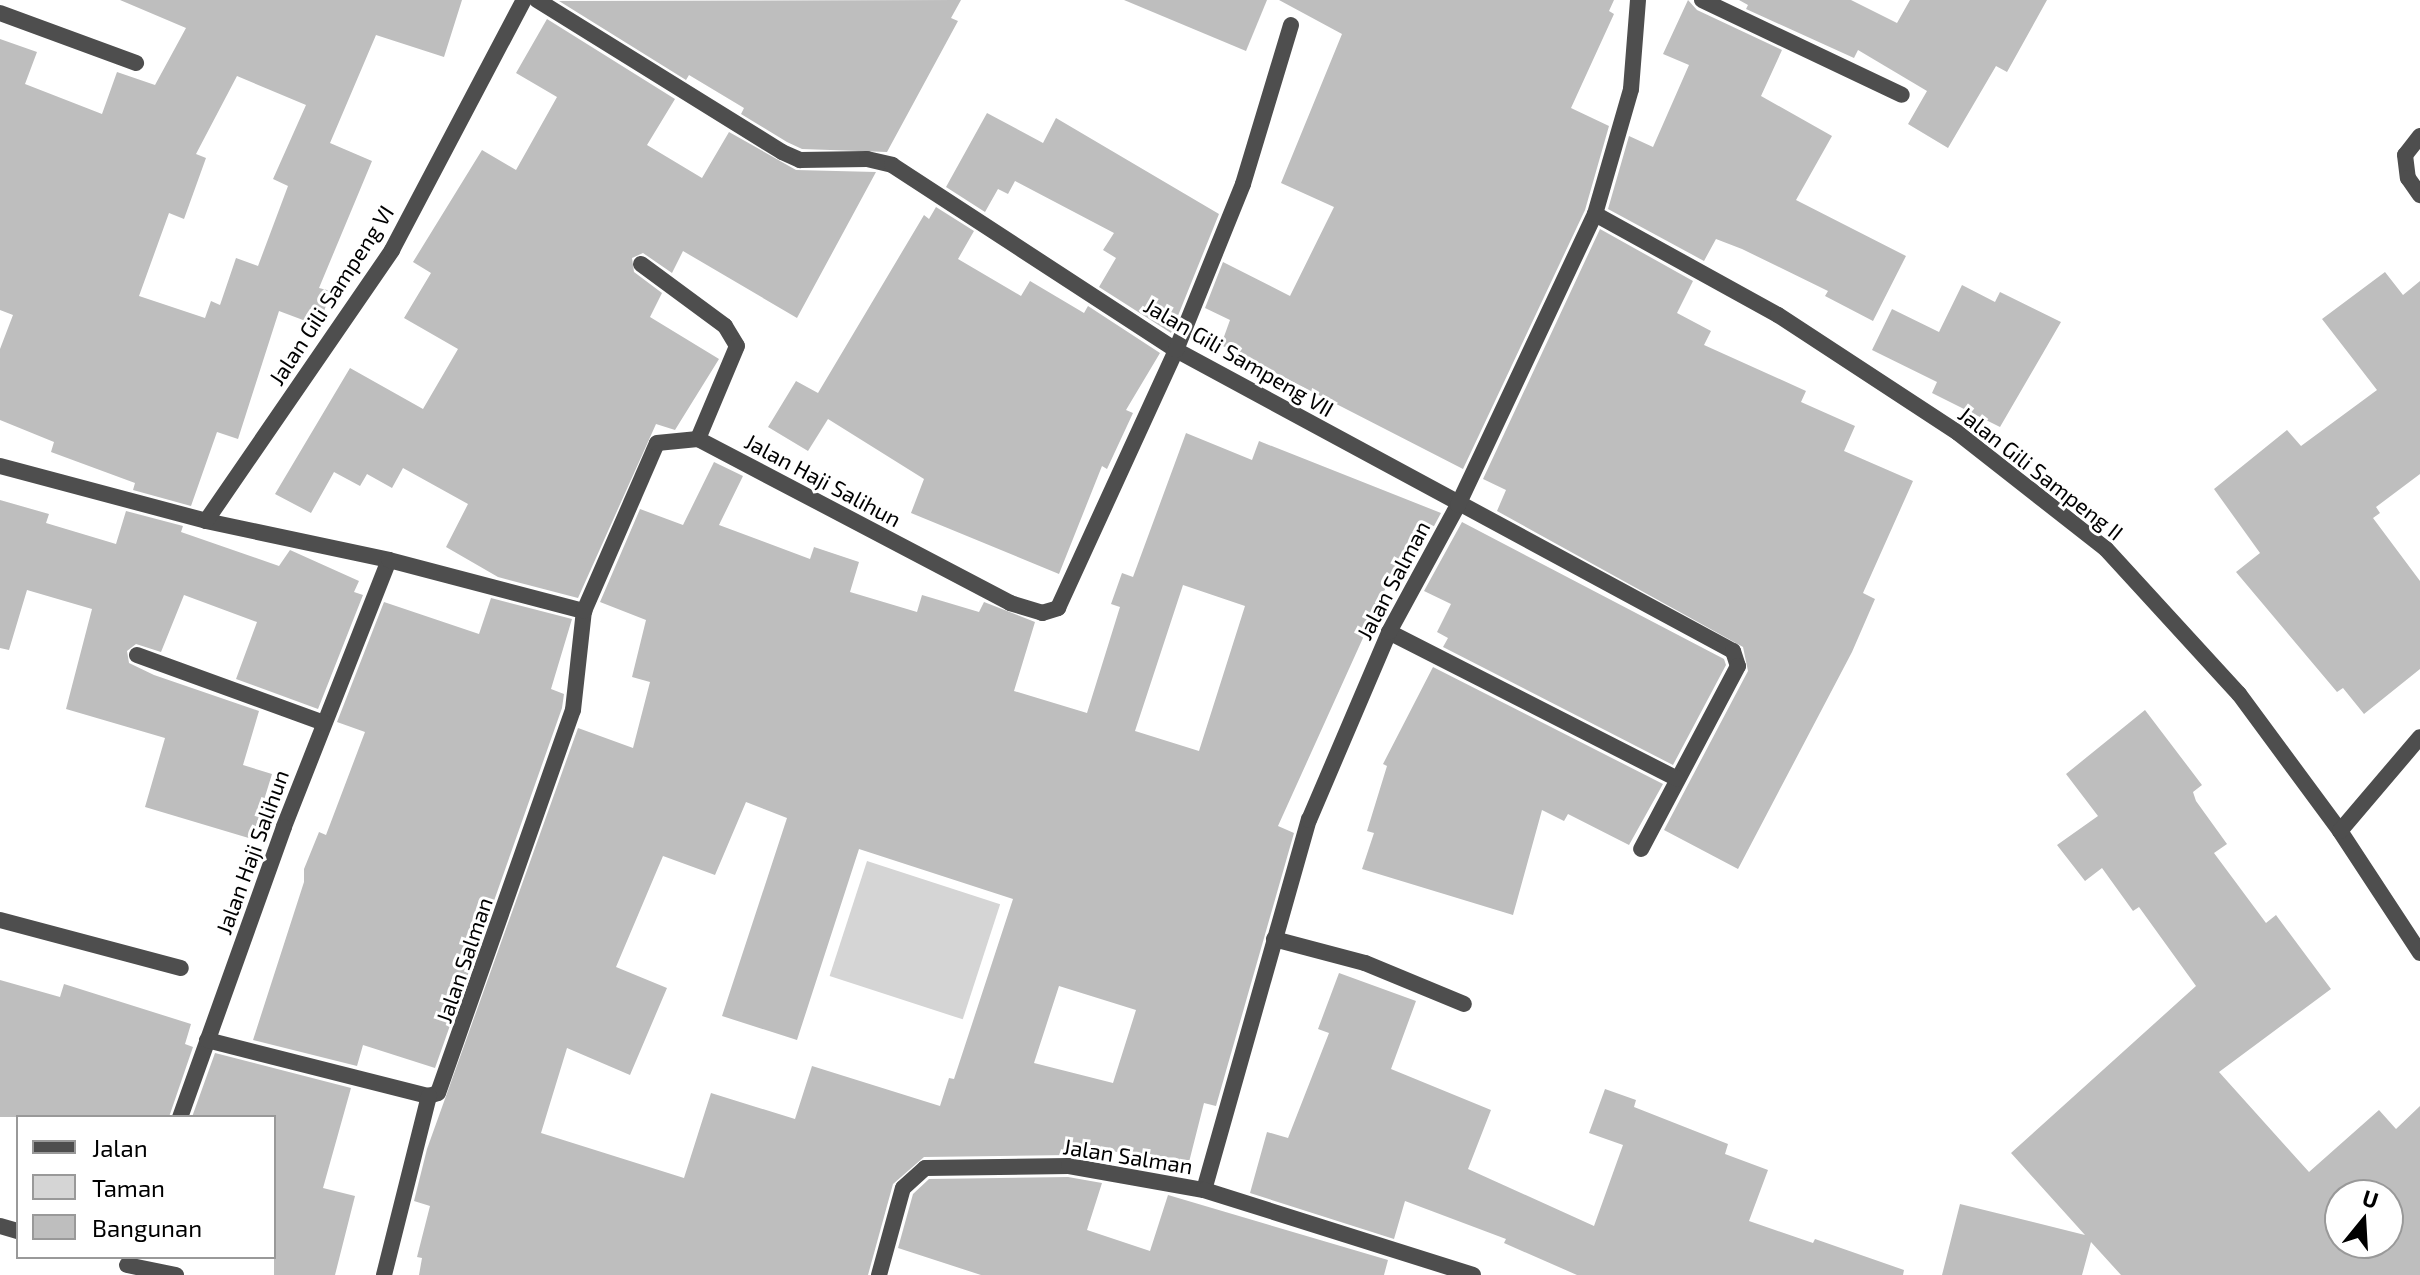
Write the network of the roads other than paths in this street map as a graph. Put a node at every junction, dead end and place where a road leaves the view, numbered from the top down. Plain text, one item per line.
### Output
1 (524, 0) edge
2 (537, 0) edge
3 (1638, 0) edge
4 (1702, 0) edge
5 (0, 13) edge
6 (1291, 25) dead end
7 (136, 63) dead end
8 (1902, 95) dead end
9 (2420, 136) edge
10 (2420, 195) edge
11 (1595, 214) junction
12 (641, 264) dead end
13 (1176, 350) junction
14 (698, 439) junction
15 (0, 466) edge
16 (1458, 505) junction
17 (206, 521) junction
18 (389, 560) junction
19 (584, 611) junction
20 (1389, 632) junction
21 (137, 655) dead end
22 (324, 723) junction
23 (2420, 737) edge
24 (1677, 779) junction
25 (2340, 831) junction
26 (1641, 849) dead end
27 (0, 920) edge
28 (1274, 939) junction
29 (2420, 953) edge
30 (181, 968) dead end
31 (1464, 1004) dead end
32 (207, 1040) junction
33 (429, 1096) junction
34 (181, 1115) edge
35 (1204, 1190) junction
36 (127, 1266) edge
37 (176, 1275) edge
38 (384, 1275) edge
39 (879, 1275) edge
40 (1473, 1275) edge

1 - 17 street, Jalan Gili Sampeng VI
2 - 13 street, Jalan Gili Sampeng VII
3 - 11 street, Jalan Salman
4 - 8 street
5 - 7 street
6 - 13 street, Jalan Haji Salihun
9 - 10 street
11 - 16 street, Jalan Salman
11 - 25 street, Jalan Gili Sampeng II
12 - 14 street
13 - 14 street, Jalan Haji Salihun
13 - 16 street, Jalan Gili Sampeng VII
14 - 19 street
15 - 17 street
16 - 20 street, Jalan Salman
16 - 24 street, Jalan Gili Sampeng VII
17 - 18 street
18 - 19 street
18 - 22 street, Jalan Haji Salihun
19 - 33 street, Jalan Salman
20 - 24 street
20 - 28 street, Jalan Salman
21 - 22 street
22 - 32 street, Jalan Haji Salihun
23 - 25 street
24 - 26 street, Jalan Gili Sampeng VII
25 - 29 street, Jalan Gili Sampeng II
27 - 30 street
28 - 31 street
28 - 35 street, Jalan Salman
32 - 33 street
32 - 34 street, Jalan Haji Salihun
33 - 38 street
35 - 39 street, Jalan Salman
35 - 40 street, Jalan Salman
36 - 37 street

